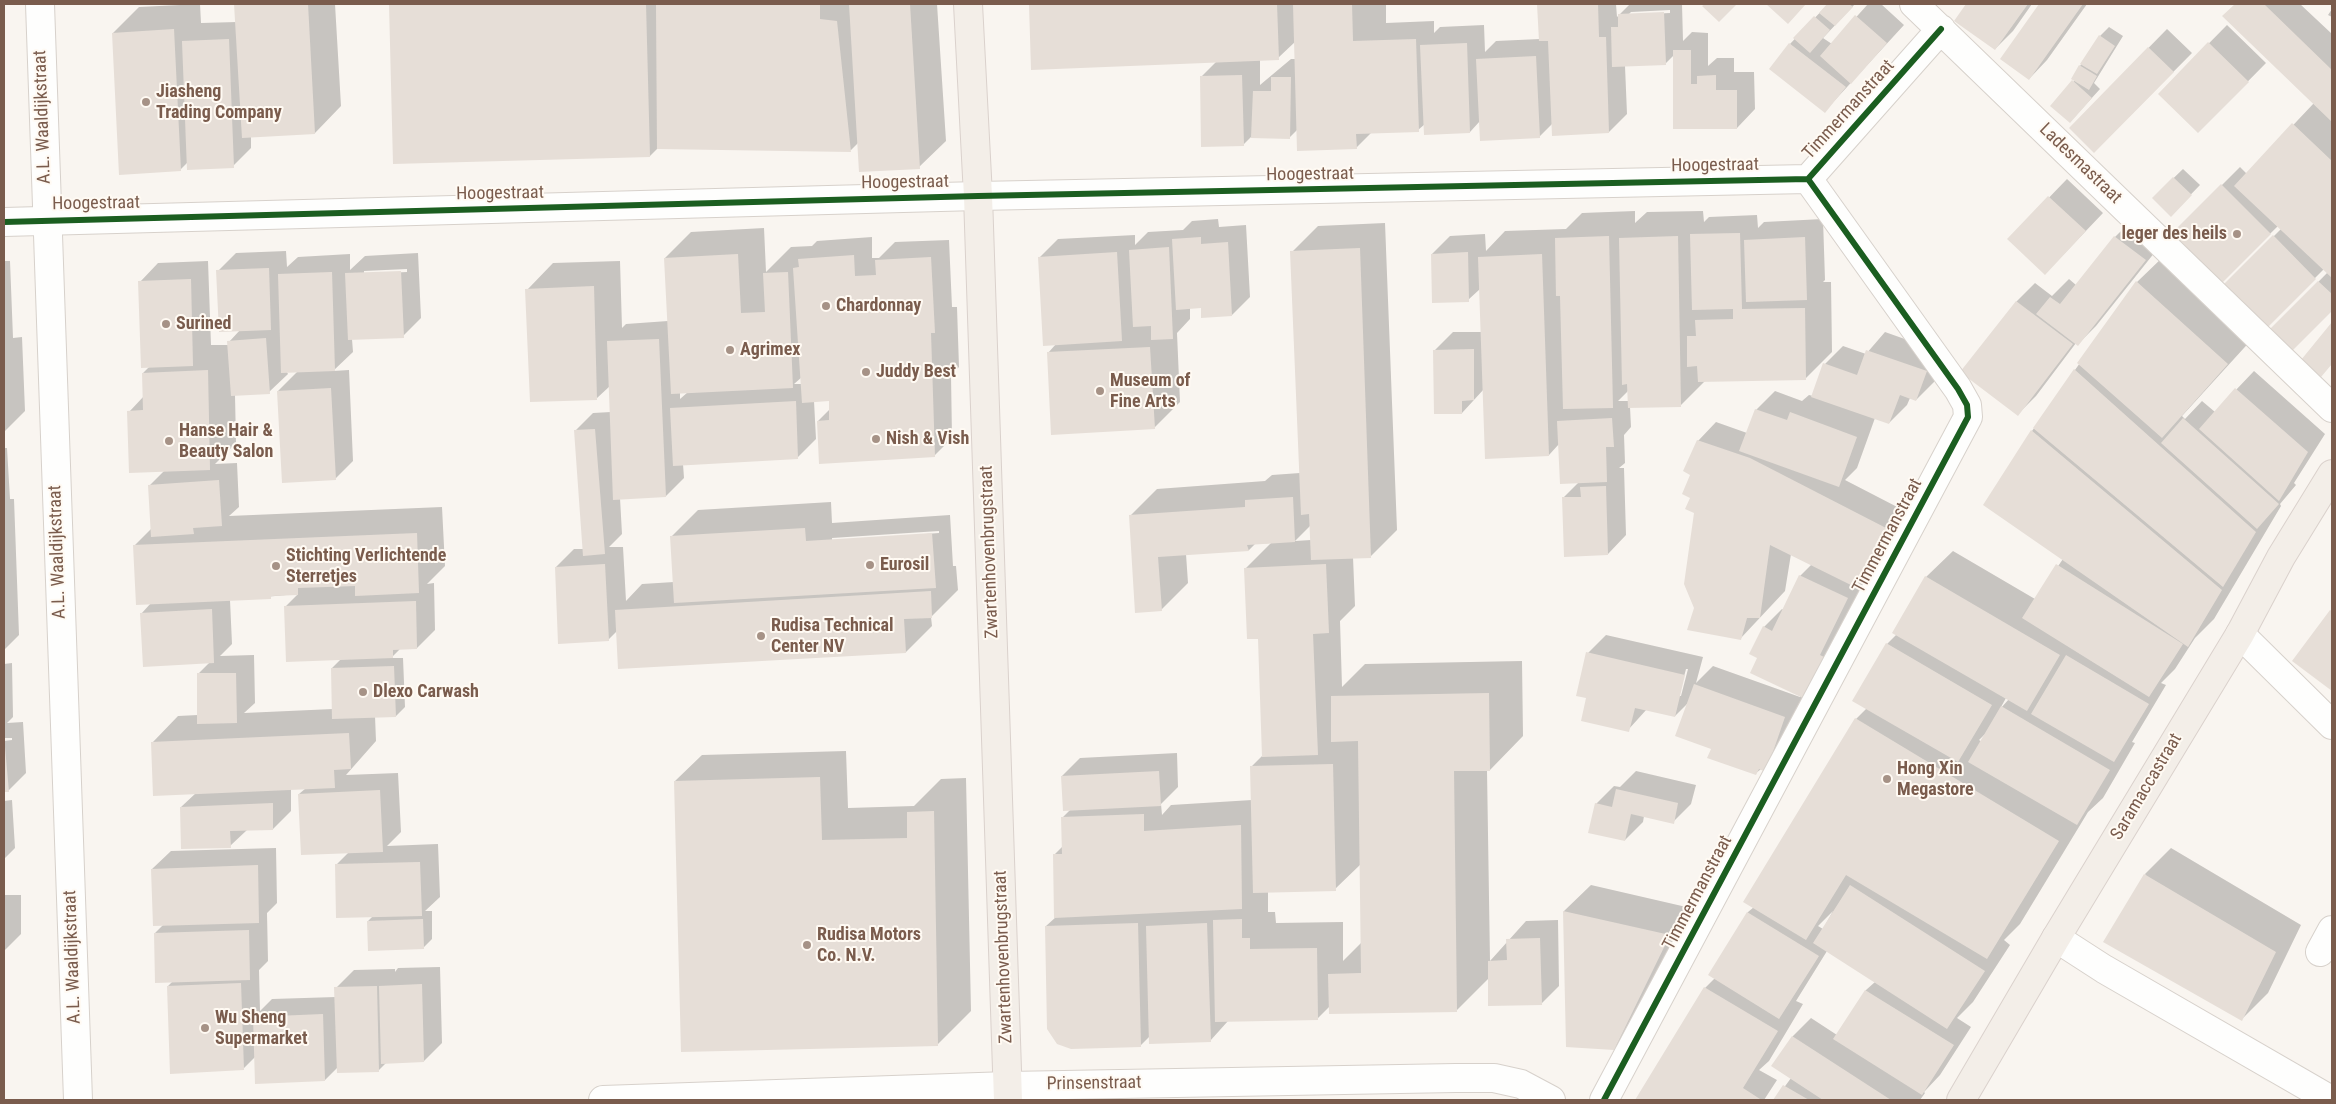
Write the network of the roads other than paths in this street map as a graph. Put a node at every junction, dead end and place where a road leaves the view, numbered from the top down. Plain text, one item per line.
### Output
1 (40, 4) edge
2 (968, 4) edge
3 (1914, 4) edge
4 (1941, 29) junction
5 (1808, 179) junction
6 (978, 196) junction
7 (46, 221) junction
8 (4, 222) edge
9 (2332, 408) edge
10 (2332, 474) edge
11 (2240, 634) junction
12 (2332, 725) edge
13 (2056, 938) junction
14 (1008, 1093) edge
15 (78, 1100) edge
16 (603, 1100) edge
17 (1551, 1100) edge
18 (1604, 1100) edge
19 (1962, 1100) edge
20 (2332, 1100) edge

1 - 7 street, A.L. Waaldijkstraat
2 - 6 main road, Zwartenhovenbrugstraat
3 - 4 street, Ladesmastraat
4 - 5 street, Timmermanstraat
4 - 9 street, Ladesmastraat
5 - 6 street, Hoogestraat
5 - 18 street, Timmermanstraat
6 - 7 street, Hoogestraat
6 - 14 main road, Zwartenhovenbrugstraat
7 - 8 street, Hoogestraat
7 - 15 street, A.L. Waaldijkstraat
10 - 11 main road, Saramaccastraat
11 - 12 street
11 - 13 main road, Saramaccastraat
13 - 19 main road, Saramaccastraat
13 - 20 street
14 - 16 street, Prinsenstraat
14 - 17 street, Prinsenstraat

